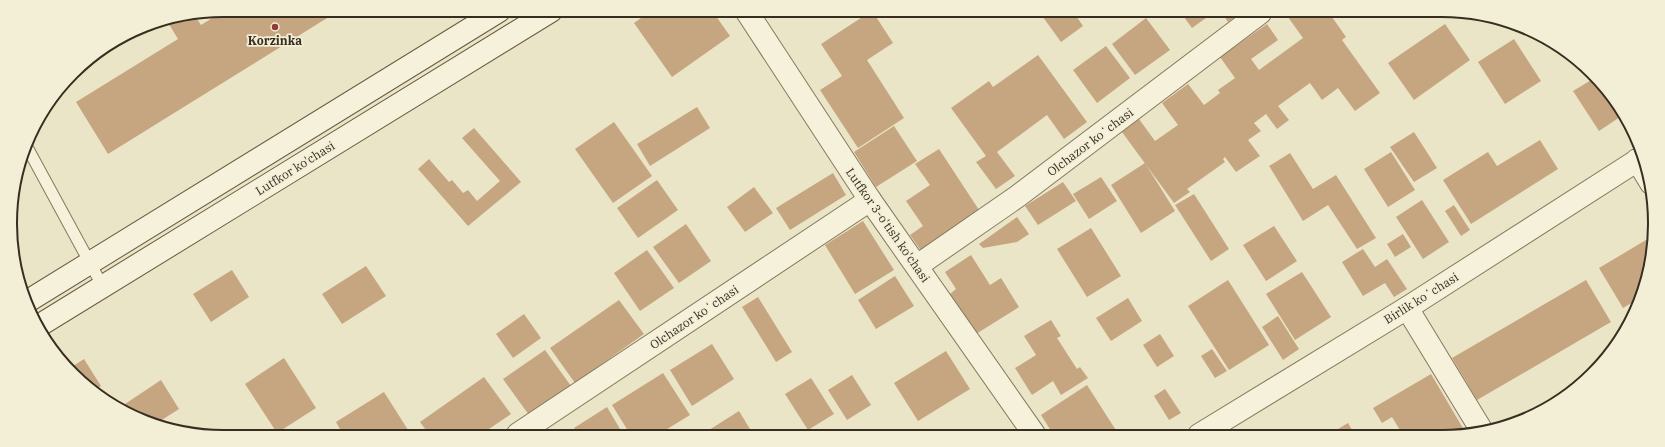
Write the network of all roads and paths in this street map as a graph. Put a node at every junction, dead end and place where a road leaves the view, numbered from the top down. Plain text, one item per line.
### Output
1 (489, 17) edge
2 (541, 17) edge
3 (750, 17) edge
4 (1255, 17) edge
5 (30, 152) edge
6 (1638, 160) edge
7 (870, 200) junction
8 (90, 262) junction
9 (917, 266) junction
10 (103, 287) junction
11 (31, 299) edge
12 (1407, 308) junction
13 (43, 323) edge
14 (1479, 426) edge
15 (524, 430) edge
16 (1031, 430) edge
17 (1207, 430) edge

1 - 8 street
2 - 10 street, Lutfkor ko'chasi
3 - 7 street, Lutfkor 3-o'tish ko'chasi
4 - 9 street, Olchazor koʻchasi
5 - 8 lane
6 - 12 street, Birlik koʻchasi
7 - 9 street, Lutfkor 3-o'tish ko'chasi
7 - 15 street, Olchazor koʻchasi
8 - 10 lane
8 - 11 street
9 - 16 street, Lutfkor 3-o'tish ko'chasi
10 - 13 street, Lutfkor ko'chasi
12 - 14 street
12 - 17 street, Birlik koʻchasi

